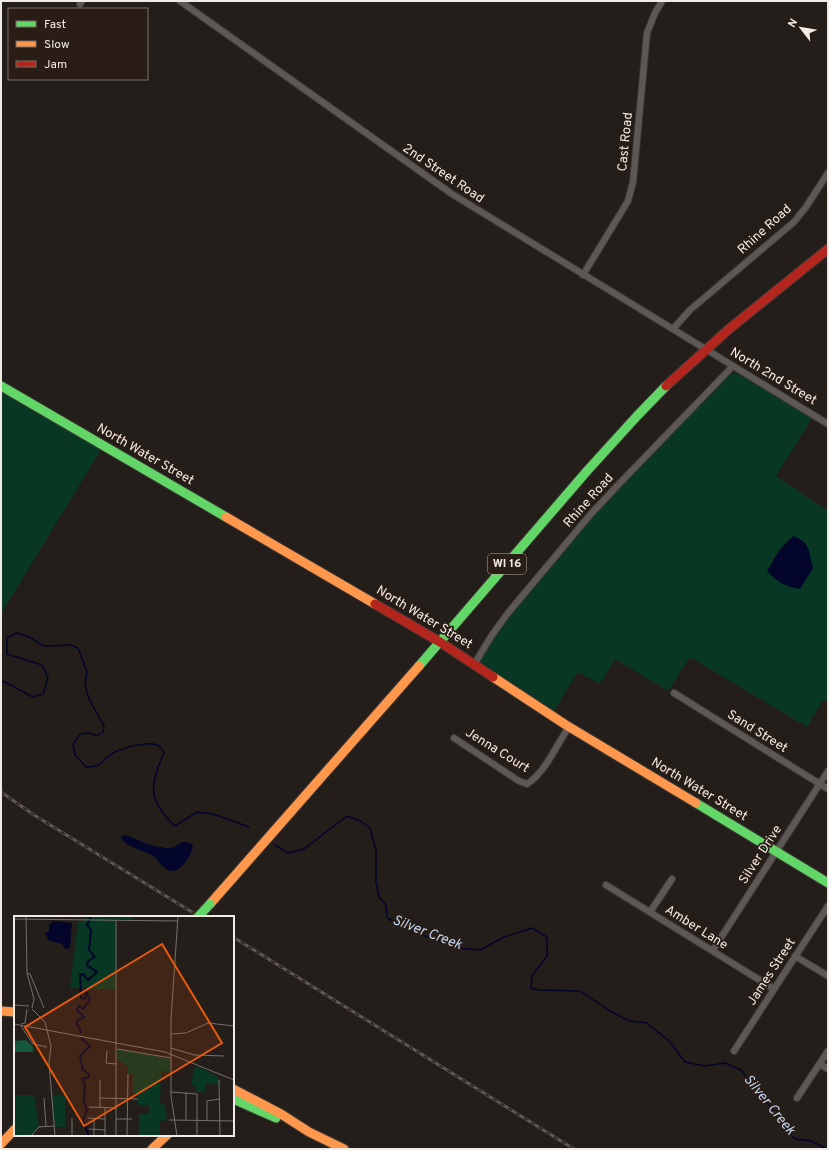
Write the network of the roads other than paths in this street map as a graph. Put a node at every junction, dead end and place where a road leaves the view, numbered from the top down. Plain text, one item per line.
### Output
1 (180, 1) edge
2 (662, 1) edge
3 (828, 173) edge
4 (828, 249) edge
5 (583, 275) junction
6 (673, 329) junction
7 (706, 350) junction
8 (733, 366) junction
9 (1, 386) edge
10 (828, 424) edge
11 (440, 642) junction
12 (475, 664) junction
13 (674, 693) dead end
14 (570, 727) junction
15 (454, 738) dead end
16 (828, 771) edge
17 (819, 784) junction
18 (828, 789) edge
19 (776, 852) junction
20 (672, 879) dead end
21 (828, 883) edge
22 (606, 886) dead end
23 (828, 906) edge
24 (650, 912) junction
25 (199, 916) edge
26 (712, 950) junction
27 (795, 956) junction
28 (828, 976) edge
29 (774, 989) junction
30 (1, 1011) edge
31 (14, 1012) edge
32 (1, 1016) edge
33 (734, 1051) dead end
34 (828, 1051) edge
35 (820, 1064) junction
36 (828, 1069) edge
37 (234, 1090) edge
38 (797, 1098) dead end
39 (234, 1099) edge
40 (9, 1131) edge
41 (309, 1132) junction
42 (166, 1136) edge
43 (172, 1136) edge
44 (1, 1137) edge
45 (1, 1144) edge
46 (8, 1149) edge
47 (152, 1149) edge
48 (160, 1149) edge
49 (344, 1149) edge

1 - 5 street, 2nd Street Road
2 - 5 street, Cast Road
3 - 6 street, Rhine Road
4 - 7 main road, WI 16
5 - 6 street, 2nd Street Road
6 - 7 street, 2nd Street Road
7 - 8 street, North 2nd Street
7 - 11 main road, WI 16
8 - 10 street, North 2nd Street
8 - 12 street, Rhine Road
9 - 11 main road, North Water Street
11 - 12 main road, North Water Street
11 - 25 main road, WI 16, bridge
12 - 14 main road, North Water Street
13 - 17 street, Sand Street
14 - 15 street, Jenna Court
14 - 19 main road, North Water Street
16 - 17 street, Silver Drive
17 - 18 street, Sand Street
17 - 19 street, Silver Drive
19 - 21 main road, North Water Street
19 - 26 street, Silver Drive
20 - 24 street
22 - 24 street, Amber Lane
23 - 27 street, James Street
24 - 26 street, Amber Lane
26 - 29 street, Amber Lane
27 - 28 street
27 - 29 street, James Street
29 - 33 street, James Street
30 - 31 main road
31 - 32 main road
34 - 35 street
35 - 36 street
35 - 38 street
37 - 41 main road
39 - 41 main road
40 - 44 main road
40 - 45 main road
40 - 46 main road
41 - 49 main road
42 - 47 main road
43 - 48 main road

